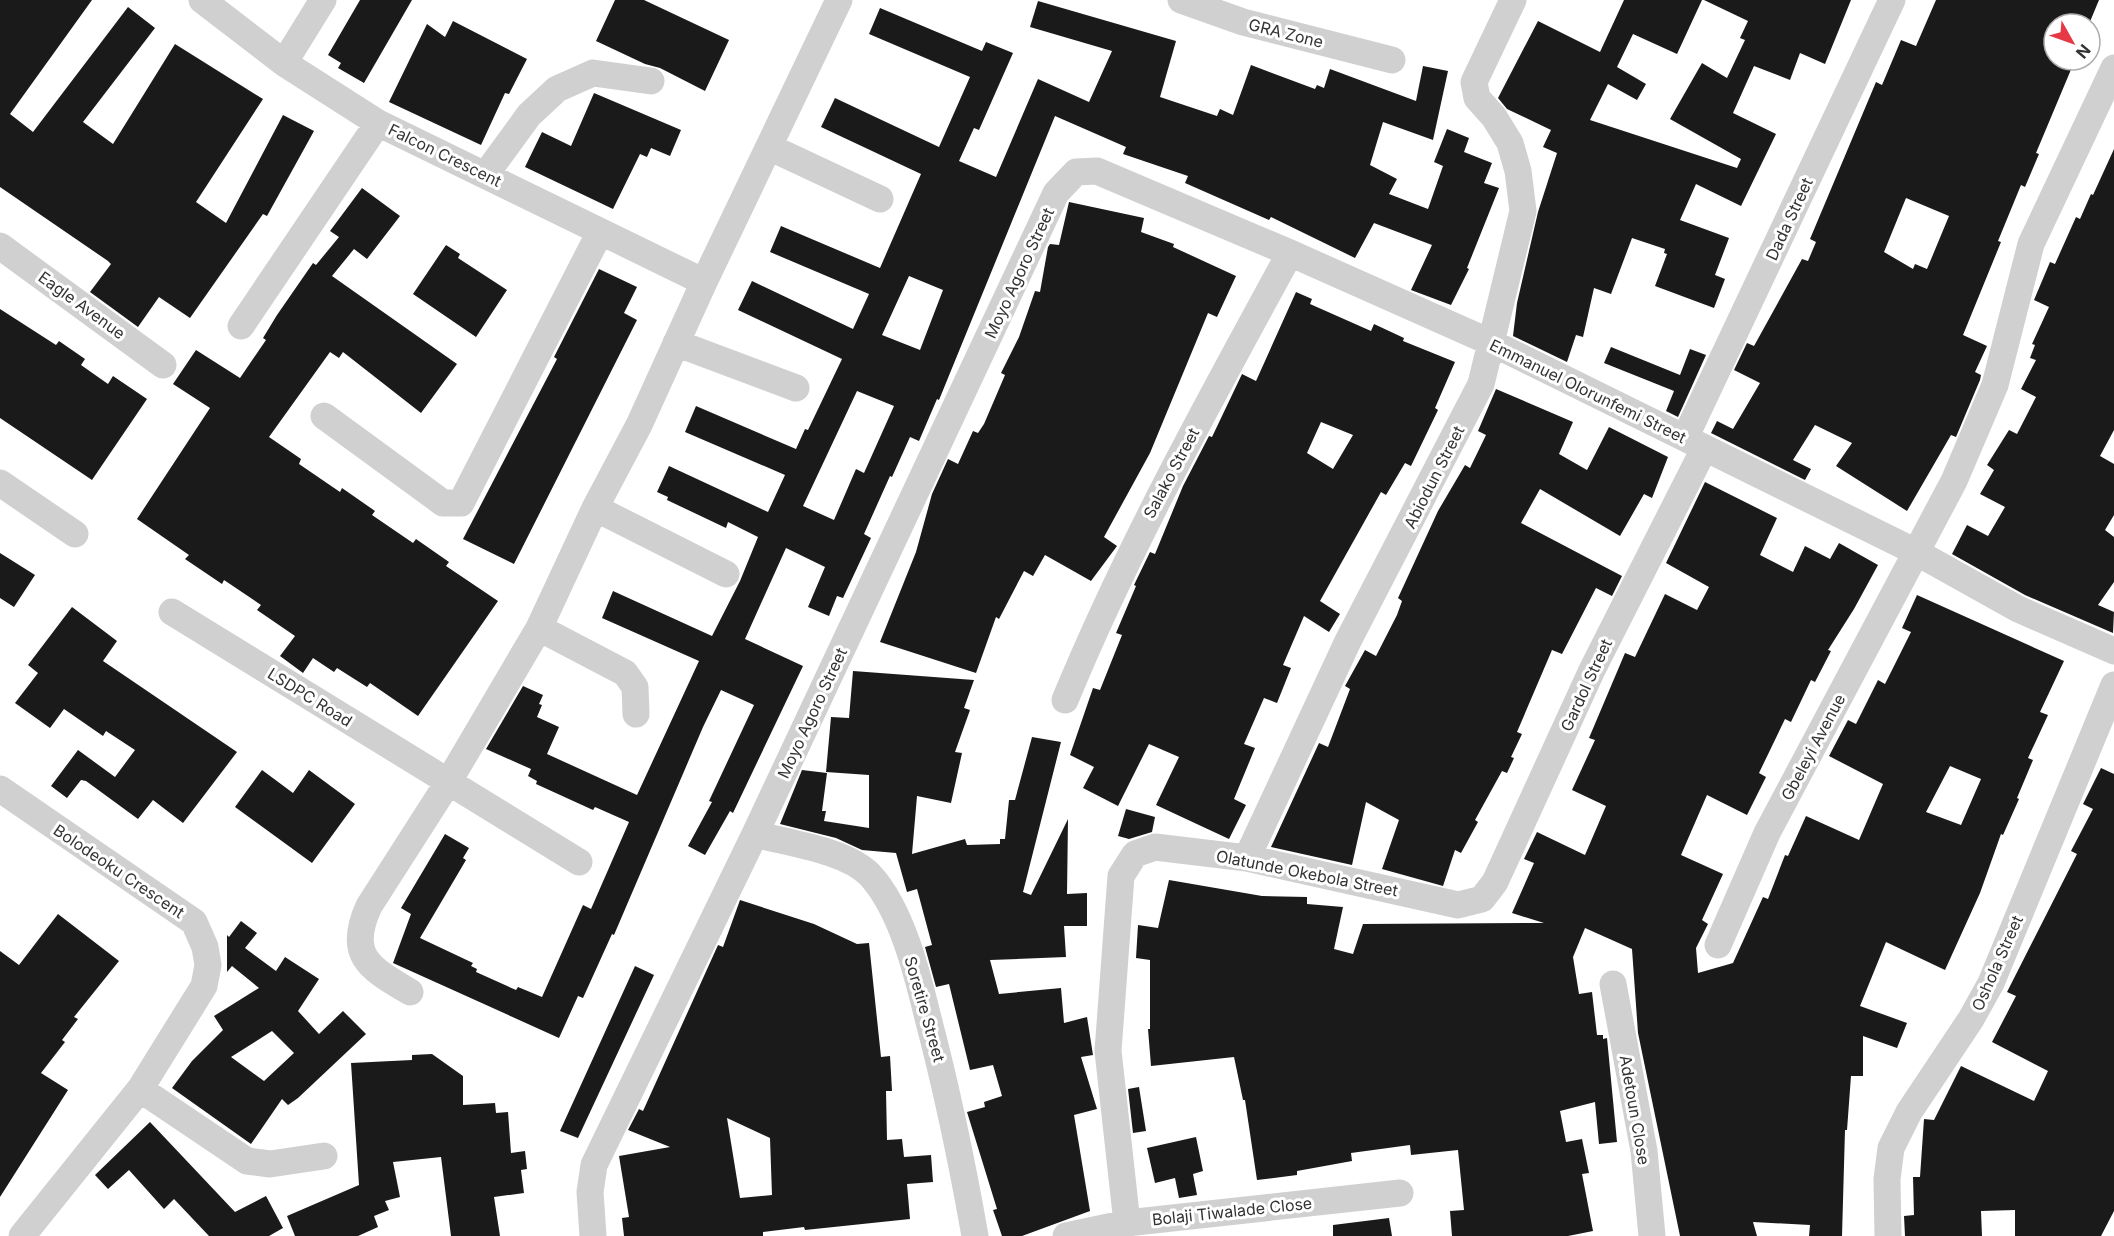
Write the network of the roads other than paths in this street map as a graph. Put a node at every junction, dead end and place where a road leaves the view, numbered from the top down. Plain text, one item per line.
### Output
1 (202, 0) edge
2 (323, 0) edge
3 (839, 0) edge
4 (1181, 0) edge
5 (1513, 0) edge
6 (1892, 0) edge
7 (1249, 11) edge
8 (1392, 60) dead end
9 (284, 63) junction
10 (2114, 68) edge
11 (651, 81) dead end
12 (378, 123) junction
13 (769, 147) junction
14 (486, 174) junction
15 (1056, 193) joint
16 (880, 199) dead end
17 (600, 232) junction
18 (0, 246) edge
19 (1290, 253) junction
20 (704, 282) junction
21 (241, 326) dead end
22 (676, 343) junction
23 (1492, 343) junction
24 (163, 365) dead end
25 (796, 388) dead end
26 (324, 416) dead end
27 (1694, 443) junction
28 (0, 483) edge
29 (595, 508) junction
30 (75, 534) dead end
31 (1916, 552) junction
32 (726, 574) dead end
33 (172, 612) dead end
34 (539, 628) junction
35 (2114, 651) edge
36 (2114, 685) edge
37 (1065, 700) dead end
38 (636, 714) dead end
39 (449, 782) junction
40 (0, 789) edge
41 (755, 834) junction
42 (1247, 858) junction
43 (579, 862) dead end
44 (1458, 905) joint
45 (1718, 945) dead end
46 (1613, 984) dead end
47 (410, 992) dead end
48 (140, 1089) junction
49 (324, 1156) dead end
50 (1400, 1193) dead end
51 (1127, 1223) junction
52 (22, 1236) edge
53 (593, 1236) edge
54 (975, 1236) edge
55 (1066, 1236) edge
56 (1652, 1236) edge
57 (1888, 1236) edge

1 - 9 street, Falcon Crescent
2 - 9 street
3 - 13 street
4 - 7 street, GRA Zone
5 - 23 street, Abiodun Street
6 - 27 street, Dada Street
7 - 8 street, GRA Zone
9 - 12 street, Falcon Crescent
10 - 31 street, Gbeleyi Avenue
11 - 14 street
12 - 14 street, Falcon Crescent
12 - 21 street
13 - 16 street
13 - 20 street
14 - 17 street, Falcon Crescent
15 - 19 street, Emmanuel Olorunfemi Street
15 - 41 street, Moyo Agoro Street
17 - 20 street, Falcon Crescent
17 - 26 street
18 - 24 street, Eagle Avenue
19 - 23 street, Emmanuel Olorunfemi Street
19 - 37 street, Salako Street
20 - 22 street
22 - 25 street
22 - 29 street
23 - 27 street, Emmanuel Olorunfemi Street
23 - 42 street, Abiodun Street
27 - 31 street, Emmanuel Olorunfemi Street
27 - 44 street, Gardol Street
28 - 30 street
29 - 32 street
29 - 34 street
31 - 35 street, Emmanuel Olorunfemi Street
31 - 45 street, Gbeleyi Avenue
33 - 39 street, LSDPC Road
34 - 38 street
34 - 39 street
36 - 57 street, Oshola Street
39 - 43 street, LSDPC Road
39 - 47 street
40 - 48 street, Bolodeoku Crescent
41 - 53 street, Moyo Agoro Street
41 - 54 street, Soretire Street
42 - 44 street, Olatunde Okebola Street
42 - 51 street, Olatunde Okebola Street
46 - 56 street, Adetoun Close
48 - 49 street
48 - 52 street, Bolodeoku Crescent
50 - 51 street, Bolaji Tiwalade Close
51 - 55 street, Bolaji Tiwalade Close

